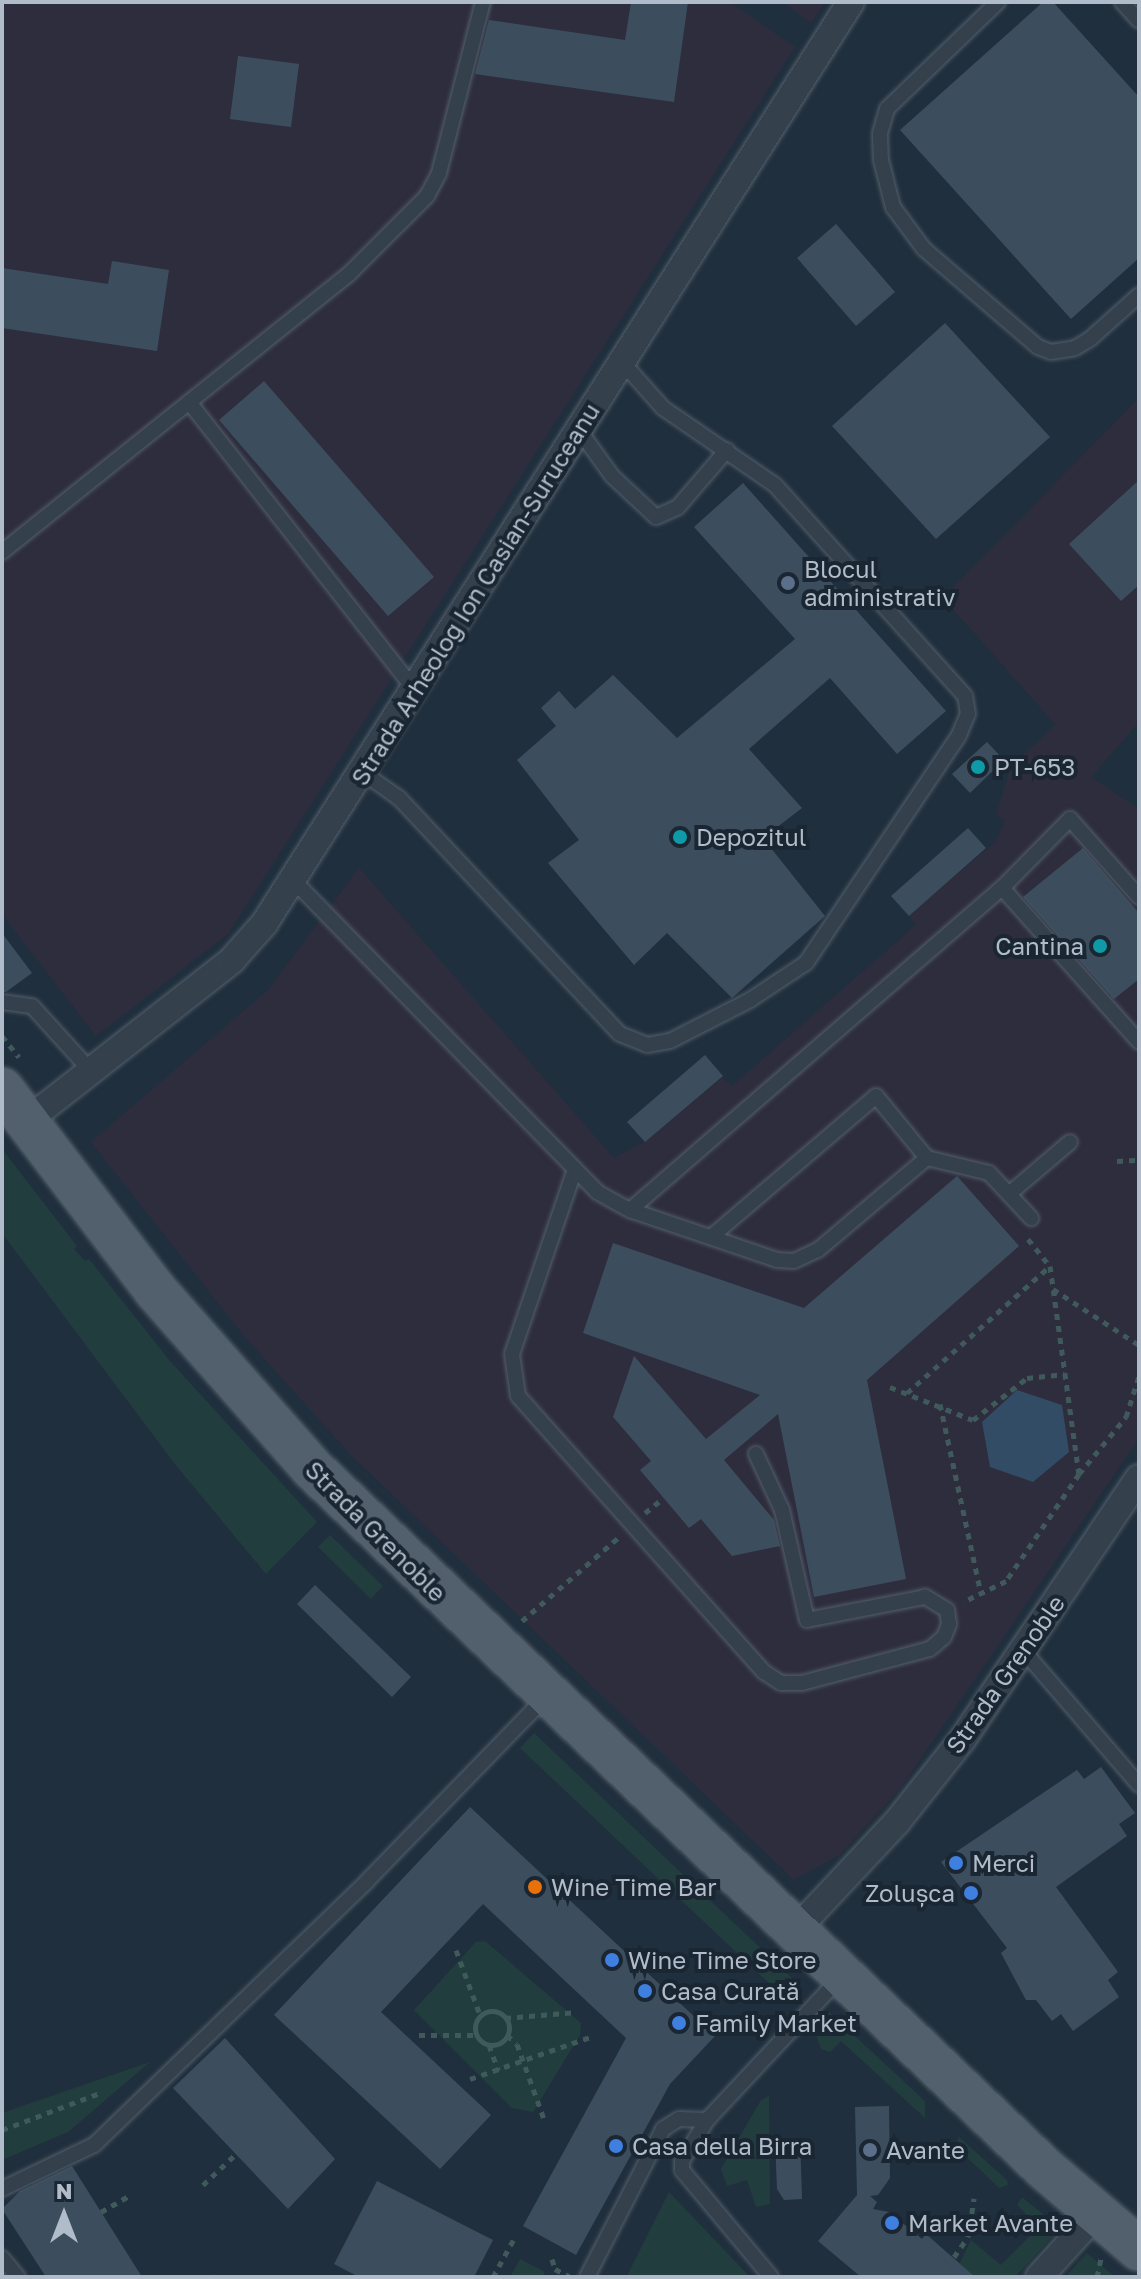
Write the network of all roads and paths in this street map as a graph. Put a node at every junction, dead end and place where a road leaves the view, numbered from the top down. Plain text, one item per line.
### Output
1 (483, 2) edge
2 (851, 2) edge
3 (998, 2) edge
4 (1122, 2) edge
5 (1139, 21) edge
6 (1139, 295) edge
7 (622, 362) junction
8 (189, 402) junction
9 (579, 430) junction
10 (727, 450) junction
11 (2, 552) edge
12 (414, 689) junction
13 (362, 772) junction
14 (293, 880) junction
15 (1002, 888) junction
16 (1139, 897) edge
17 (2, 1002) edge
18 (1139, 1042) edge
19 (91, 1071) junction
20 (14, 1105) edge
21 (1070, 1142) dead end
22 (927, 1158) junction
23 (1139, 1160) edge
24 (1117, 1161) dead end
25 (575, 1169) junction
26 (1009, 1194) junction
27 (630, 1210) junction
28 (1031, 1218) dead end
29 (711, 1237) junction
30 (1053, 1289) junction
31 (1139, 1345) edge
32 (1065, 1374) junction
33 (1139, 1376) edge
34 (890, 1387) dead end
35 (907, 1393) junction
36 (939, 1403) junction
37 (756, 1454) dead end
38 (1079, 1474) junction
39 (1139, 1478) edge
40 (632, 1525) junction
41 (981, 1593) junction
42 (947, 1610) junction
43 (515, 1627) dead end
44 (1022, 1649) junction
45 (546, 1697) junction
46 (1139, 1785) edge
47 (794, 1932) junction
48 (456, 1950) dead end
49 (842, 1975) junction
50 (577, 2012) dead end
51 (480, 2015) junction
52 (505, 2018) junction
53 (419, 2035) dead end
54 (476, 2035) junction
55 (507, 2035) junction
56 (590, 2037) dead end
57 (489, 2045) junction
58 (523, 2061) junction
59 (498, 2070) junction
60 (470, 2079) dead end
61 (100, 2093) dead end
62 (544, 2119) dead end
63 (707, 2120) junction
64 (2, 2130) edge
65 (236, 2154) dead end
66 (203, 2185) dead end
67 (2, 2189) edge
68 (130, 2195) dead end
69 (974, 2198) dead end
70 (101, 2212) dead end
71 (1097, 2213) junction
72 (515, 2237) dead end
73 (1120, 2252) edge
74 (954, 2257) dead end
75 (2, 2258) edge
76 (552, 2259) dead end
77 (18, 2277) edge
78 (493, 2277) edge
79 (571, 2277) edge
80 (587, 2277) edge
81 (771, 2277) edge
82 (1039, 2277) edge
83 (1097, 2277) edge

1 - 8 lane
2 - 7 street, Strada Arheolog Ion Casian-Suruceanu
3 - 6 lane
4 - 5 lane
7 - 9 street, Strada Arheolog Ion Casian-Suruceanu
7 - 10 lane
8 - 11 lane
8 - 12 lane
9 - 10 lane
9 - 12 street, Strada Arheolog Ion Casian-Suruceanu
10 - 13 lane
12 - 13 street, Strada Arheolog Ion Casian-Suruceanu
13 - 14 street, Strada Arheolog Ion Casian-Suruceanu
14 - 19 street, Strada Arheolog Ion Casian-Suruceanu
14 - 25 lane
15 - 16 lane
15 - 18 lane
15 - 27 lane
17 - 19 lane
19 - 20 street, Strada Arheolog Ion Casian-Suruceanu
20 - 45 main road, Strada Grenoble
21 - 26 lane
22 - 26 lane
22 - 29 lane
22 - 29 lane
23 - 24 path
25 - 27 lane
25 - 40 lane
26 - 28 lane
27 - 29 lane
30 - 31 path
30 - 32 path
30 - 35 path
32 - 36 path
32 - 38 path
33 - 38 path
34 - 35 path
35 - 36 path
36 - 41 path
37 - 42 lane
38 - 41 path
39 - 44 street, Strada Grenoble
40 - 42 lane
40 - 43 path
41 - 42 path
44 - 46 lane
44 - 47 street, Strada Grenoble
45 - 47 main road, Strada Grenoble
45 - 67 lane
47 - 49 main road, Strada Grenoble
48 - 51 path
49 - 63 lane
49 - 71 main road, Strada Grenoble
50 - 52 path
51 - 52 path
51 - 54 path
52 - 55 path
53 - 54 path
54 - 57 path
55 - 57 path
55 - 58 path
56 - 58 path
57 - 59 path
58 - 59 path
58 - 62 path
59 - 60 path
61 - 64 path
63 - 80 lane
63 - 81 lane
65 - 66 path
68 - 70 path
69 - 74 path
71 - 73 main road, Strada Grenoble
71 - 82 street
72 - 78 path
73 - 83 path
75 - 77 lane
76 - 79 path

